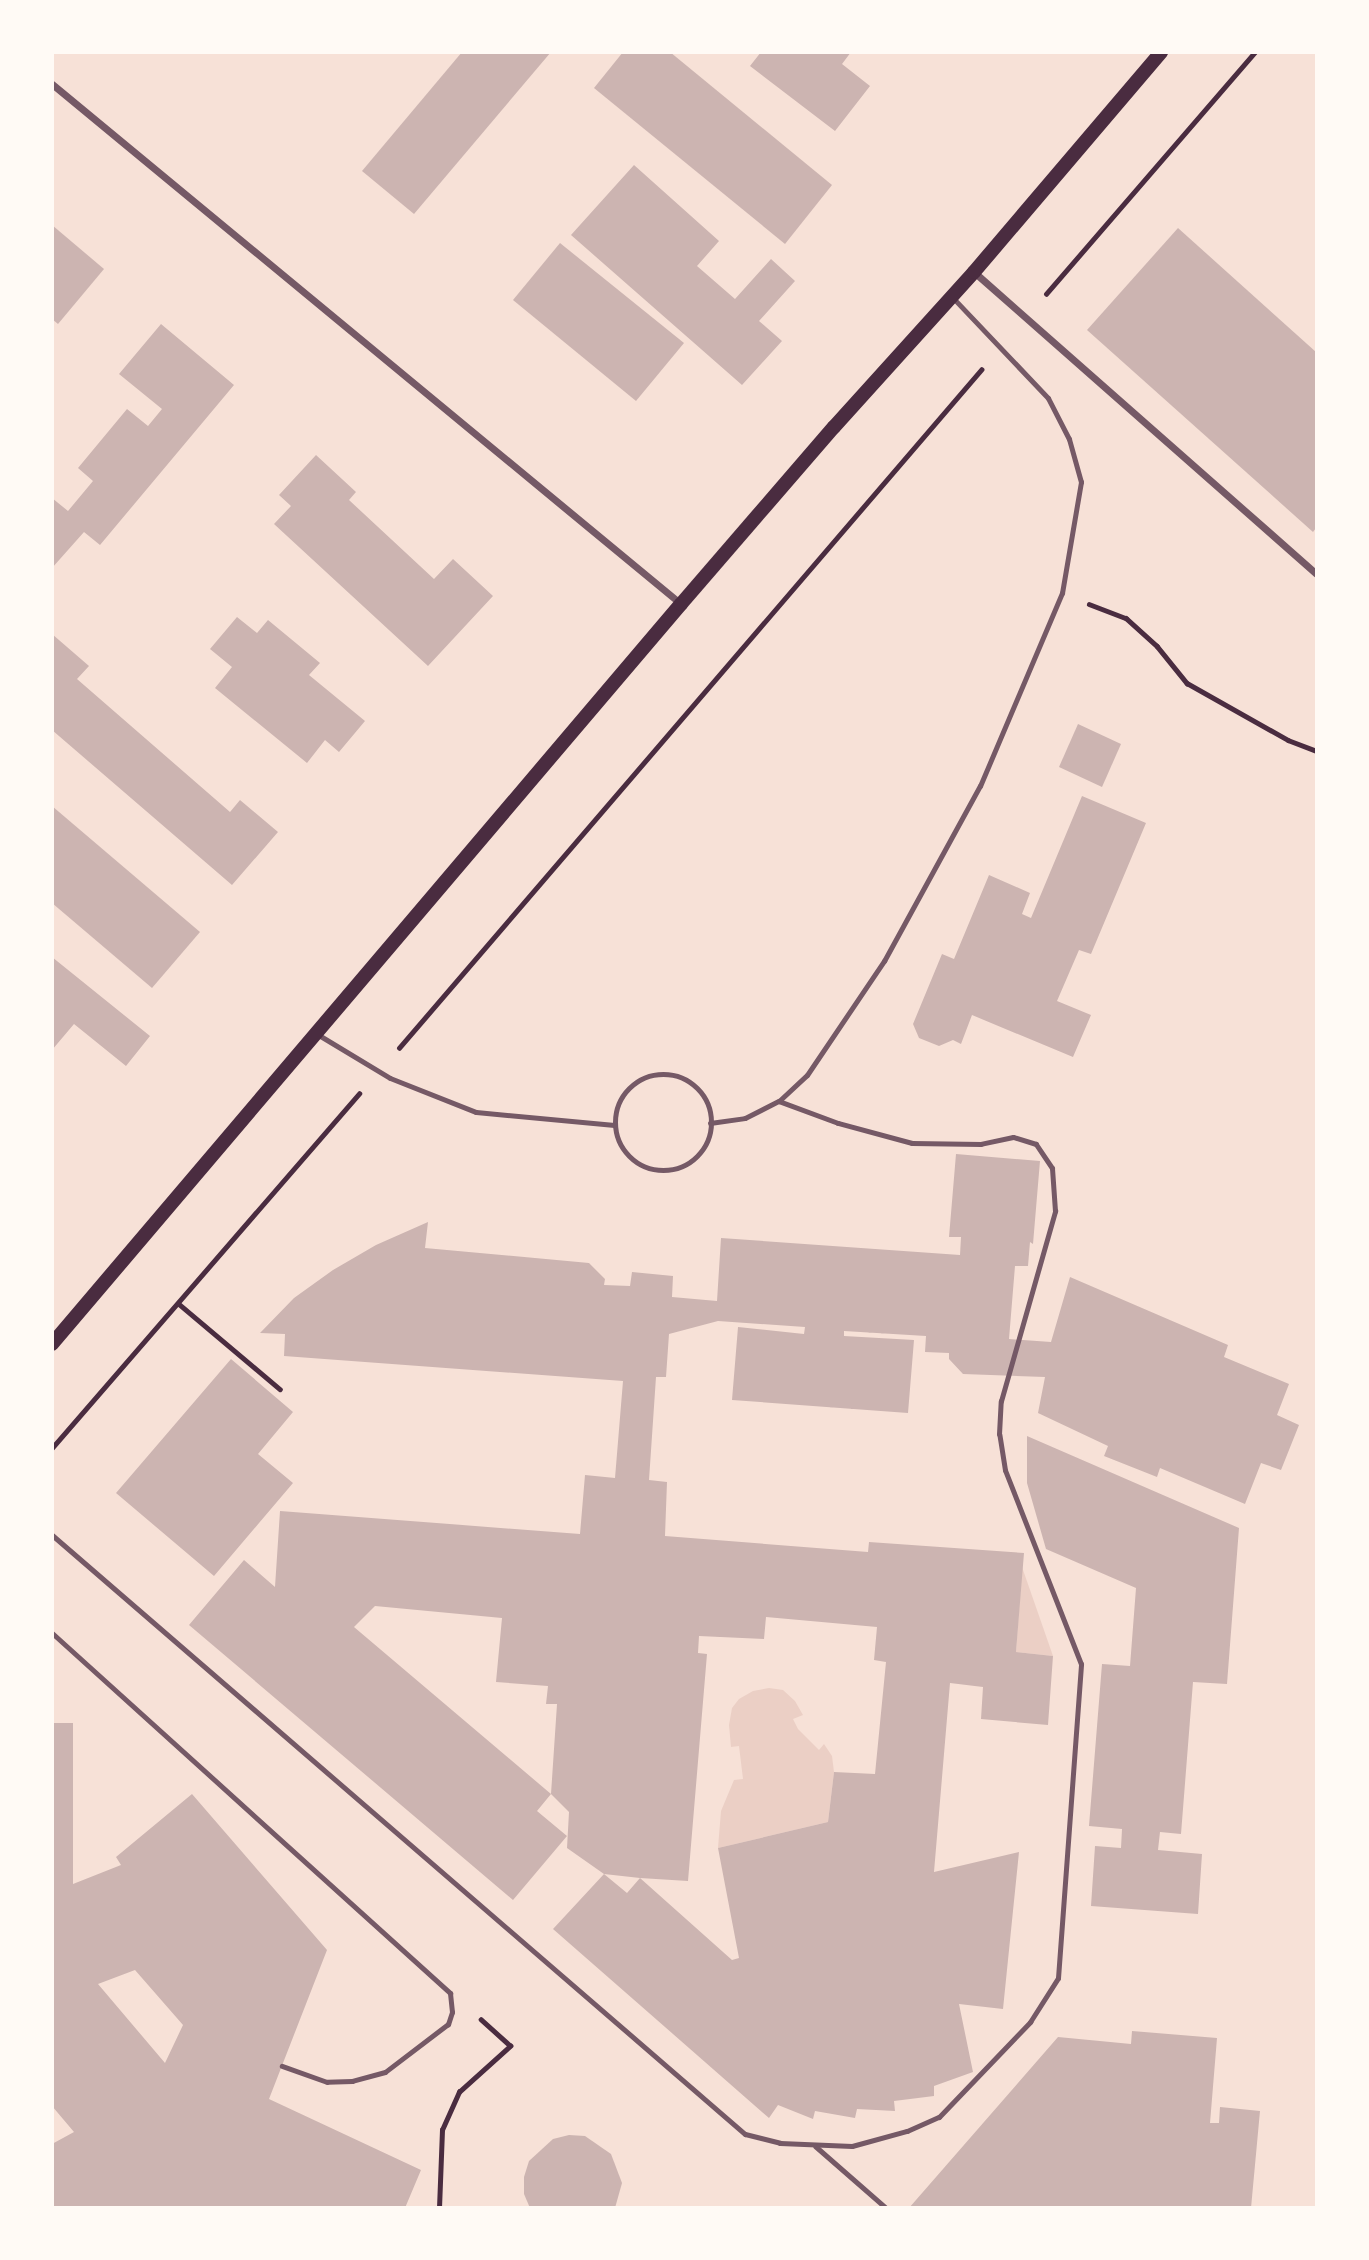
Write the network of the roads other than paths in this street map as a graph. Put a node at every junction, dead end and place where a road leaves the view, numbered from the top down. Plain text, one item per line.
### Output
1 (1161, 52) edge
2 (52, 84) edge
3 (974, 272) junction
4 (951, 296) junction
5 (1317, 574) edge
6 (681, 604) junction
7 (317, 1034) junction
8 (779, 1101) junction
9 (710, 1123) junction
10 (614, 1125) junction
11 (52, 1344) edge
12 (52, 1535) edge
13 (52, 1633) edge
14 (282, 2066) dead end
15 (816, 2146) junction
16 (887, 2207) edge

1 - 3 main road
2 - 6 street
3 - 4 main road
3 - 5 street
4 - 6 main road
4 - 8 lane
6 - 7 main road
7 - 10 lane
7 - 11 main road
8 - 9 lane
8 - 15 lane
9 - 10 lane
9 - 10 lane
12 - 15 lane
13 - 14 lane
15 - 16 lane

